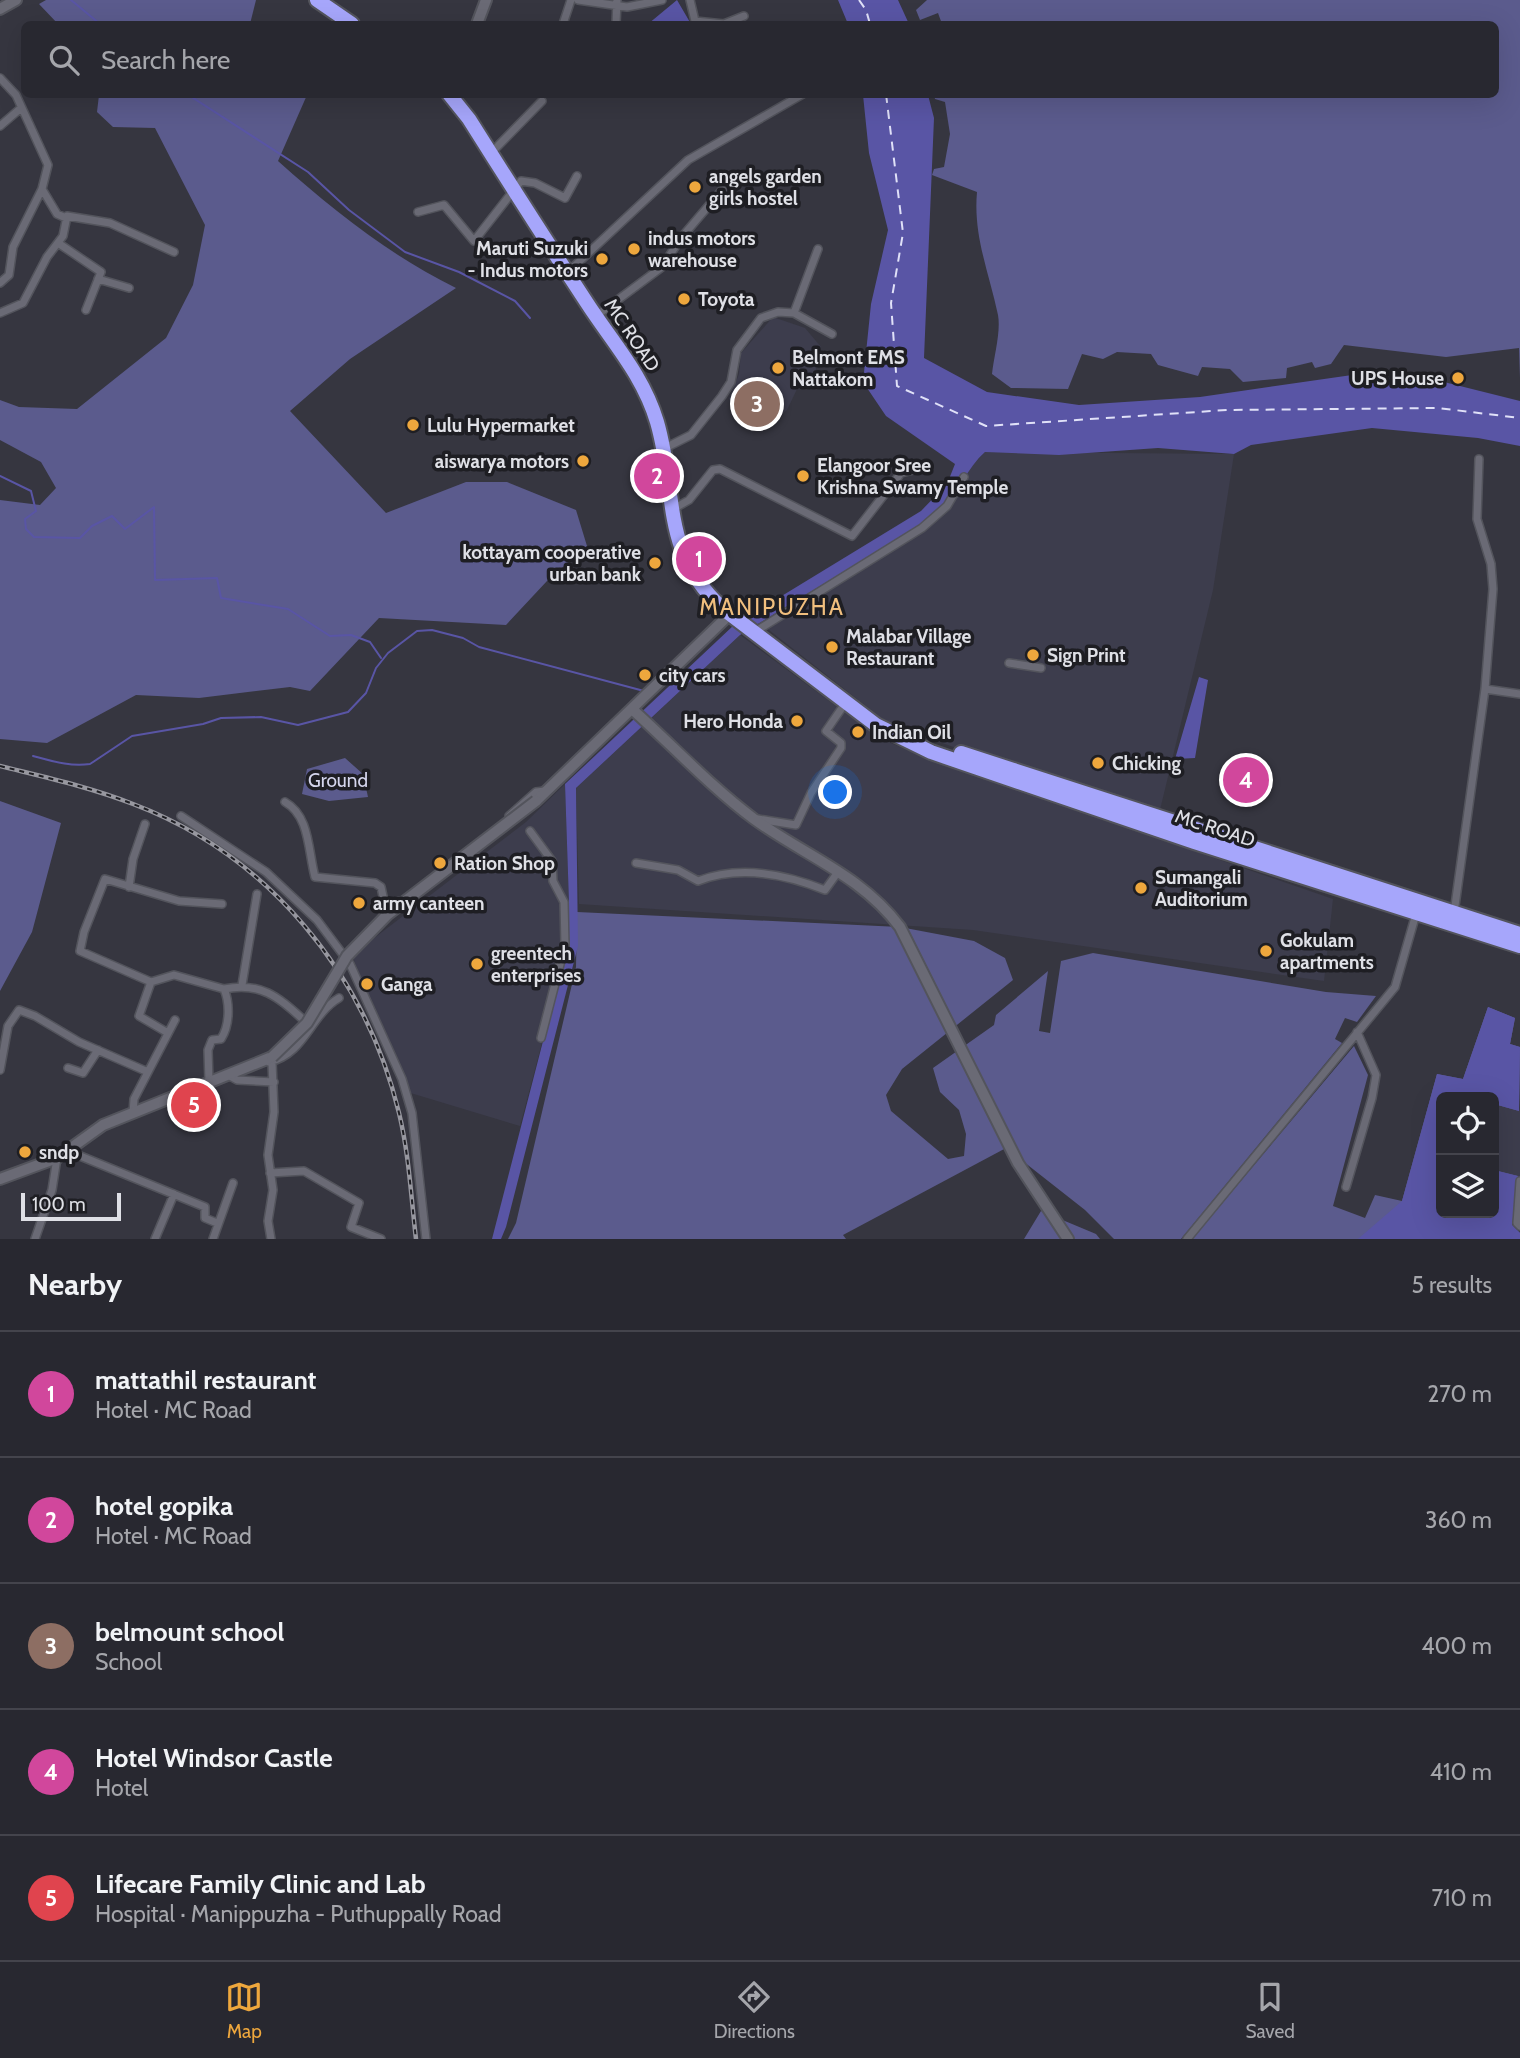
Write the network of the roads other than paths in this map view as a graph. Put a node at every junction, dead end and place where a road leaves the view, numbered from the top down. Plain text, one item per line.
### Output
1 (16, 0) edge
2 (317, 0) edge
3 (486, 0) edge
4 (571, 0) edge
5 (578, 0) edge
6 (662, 0) edge
7 (690, 0) edge
8 (617, 3) edge
9 (0, 9) edge
10 (744, 16) dead end
11 (348, 21) edge
12 (478, 21) edge
13 (564, 21) edge
14 (616, 21) edge
15 (695, 21) edge
16 (732, 21) edge
17 (0, 78) edge
18 (452, 98) edge
19 (796, 98) edge
20 (542, 102) dead end
21 (22, 108) junction
22 (0, 126) edge
23 (491, 153) junction
24 (577, 176) dead end
25 (42, 188) junction
26 (722, 190) dead end
27 (514, 191) junction
28 (418, 212) dead end
29 (66, 218) junction
30 (58, 243) junction
31 (818, 249) dead end
32 (174, 252) dead end
33 (567, 272) junction
34 (98, 279) junction
35 (0, 283) edge
36 (129, 288) dead end
37 (86, 310) dead end
38 (0, 313) edge
39 (794, 313) junction
40 (596, 316) junction
41 (832, 334) dead end
42 (662, 449) junction
43 (1479, 459) dead end
44 (913, 470) dead end
45 (964, 477) dead end
46 (673, 509) junction
47 (730, 614) junction
48 (752, 628) junction
49 (1009, 663) dead end
50 (1041, 668) dead end
51 (1485, 689) junction
52 (1520, 694) edge
53 (846, 702) junction
54 (634, 710) junction
55 (545, 791) junction
56 (285, 802) dead end
57 (181, 816) dead end
58 (754, 819) junction
59 (145, 824) dead end
60 (530, 831) dead end
61 (1238, 849) junction
62 (636, 863) dead end
63 (838, 872) junction
64 (129, 887) junction
65 (257, 894) dead end
66 (222, 904) dead end
67 (1454, 913) junction
68 (1416, 914) junction
69 (1520, 934) edge
70 (1520, 946) edge
71 (151, 982) junction
72 (242, 985) junction
73 (224, 989) junction
74 (339, 998) dead end
75 (174, 1020) dead end
76 (307, 1023) junction
77 (1357, 1032) junction
78 (168, 1033) junction
79 (541, 1038) dead end
80 (98, 1050) junction
81 (1, 1054) edge
82 (270, 1060) junction
83 (68, 1068) dead end
84 (0, 1070) edge
85 (148, 1072) junction
86 (228, 1075) junction
87 (209, 1082) junction
88 (274, 1082) junction
89 (133, 1113) junction
90 (68, 1152) junction
91 (57, 1158) junction
92 (270, 1173) junction
93 (0, 1179) edge
94 (233, 1183) dead end
95 (1520, 1183) edge
96 (1346, 1187) dead end
97 (174, 1194) junction
98 (217, 1223) junction
99 (1520, 1226) edge
100 (35, 1239) edge
101 (155, 1239) edge
102 (213, 1239) edge
103 (271, 1239) edge
104 (381, 1239) edge
105 (426, 1239) edge
106 (1068, 1239) edge
107 (1187, 1239) edge

1 - 9 main road
2 - 11 highway
3 - 12 main road
4 - 13 street
5 - 8 street
6 - 8 street
7 - 15 street
8 - 14 street
10 - 16 street
17 - 21 street
18 - 23 highway, MC ROAD
19 - 33 street
20 - 23 street
21 - 22 street
21 - 25 street
23 - 27 highway, MC ROAD
24 - 27 street
25 - 29 street
25 - 35 street
26 - 40 street
27 - 28 street
27 - 33 highway, MC ROAD
29 - 30 street
29 - 32 street
30 - 34 street
30 - 38 street
31 - 39 street
33 - 40 highway, MC ROAD
34 - 36 street
34 - 37 street
39 - 41 street
39 - 42 street
40 - 42 highway, MC ROAD
42 - 46 highway, MC ROAD
43 - 51 street
44 - 46 street
45 - 48 street
46 - 47 highway, MC ROAD
47 - 48 highway, MC ROAD
47 - 54 main road
48 - 53 highway, MC ROAD
49 - 50 street
51 - 52 street
51 - 67 street
53 - 58 street
53 - 61 highway, MC ROAD
54 - 55 main road
54 - 58 main road
55 - 56 street
55 - 76 main road, bridge
57 - 105 street
58 - 63 main road
59 - 64 street
60 - 79 street
61 - 67 highway, MC ROAD
61 - 68 highway, MC ROAD
62 - 63 street
63 - 106 main road
64 - 66 street
64 - 71 street
65 - 72 street
67 - 69 highway, MC ROAD
68 - 70 highway, MC ROAD
68 - 77 street
71 - 73 street
71 - 78 street
72 - 73 street
72 - 76 street
73 - 87 street
74 - 82 street
75 - 78 street
76 - 82 main road, bridge
77 - 96 street
77 - 107 street
78 - 85 street
80 - 81 street
80 - 83 street
80 - 85 street
81 - 84 street
82 - 86 main road
82 - 88 street
85 - 89 street
86 - 87 main road
86 - 88 street
87 - 89 main road
88 - 92 street
89 - 90 main road
90 - 91 main road
90 - 97 street
91 - 93 main road
91 - 100 street
92 - 103 street
92 - 104 street
94 - 98 street
95 - 99 street
97 - 98 street
97 - 101 street
98 - 102 street

